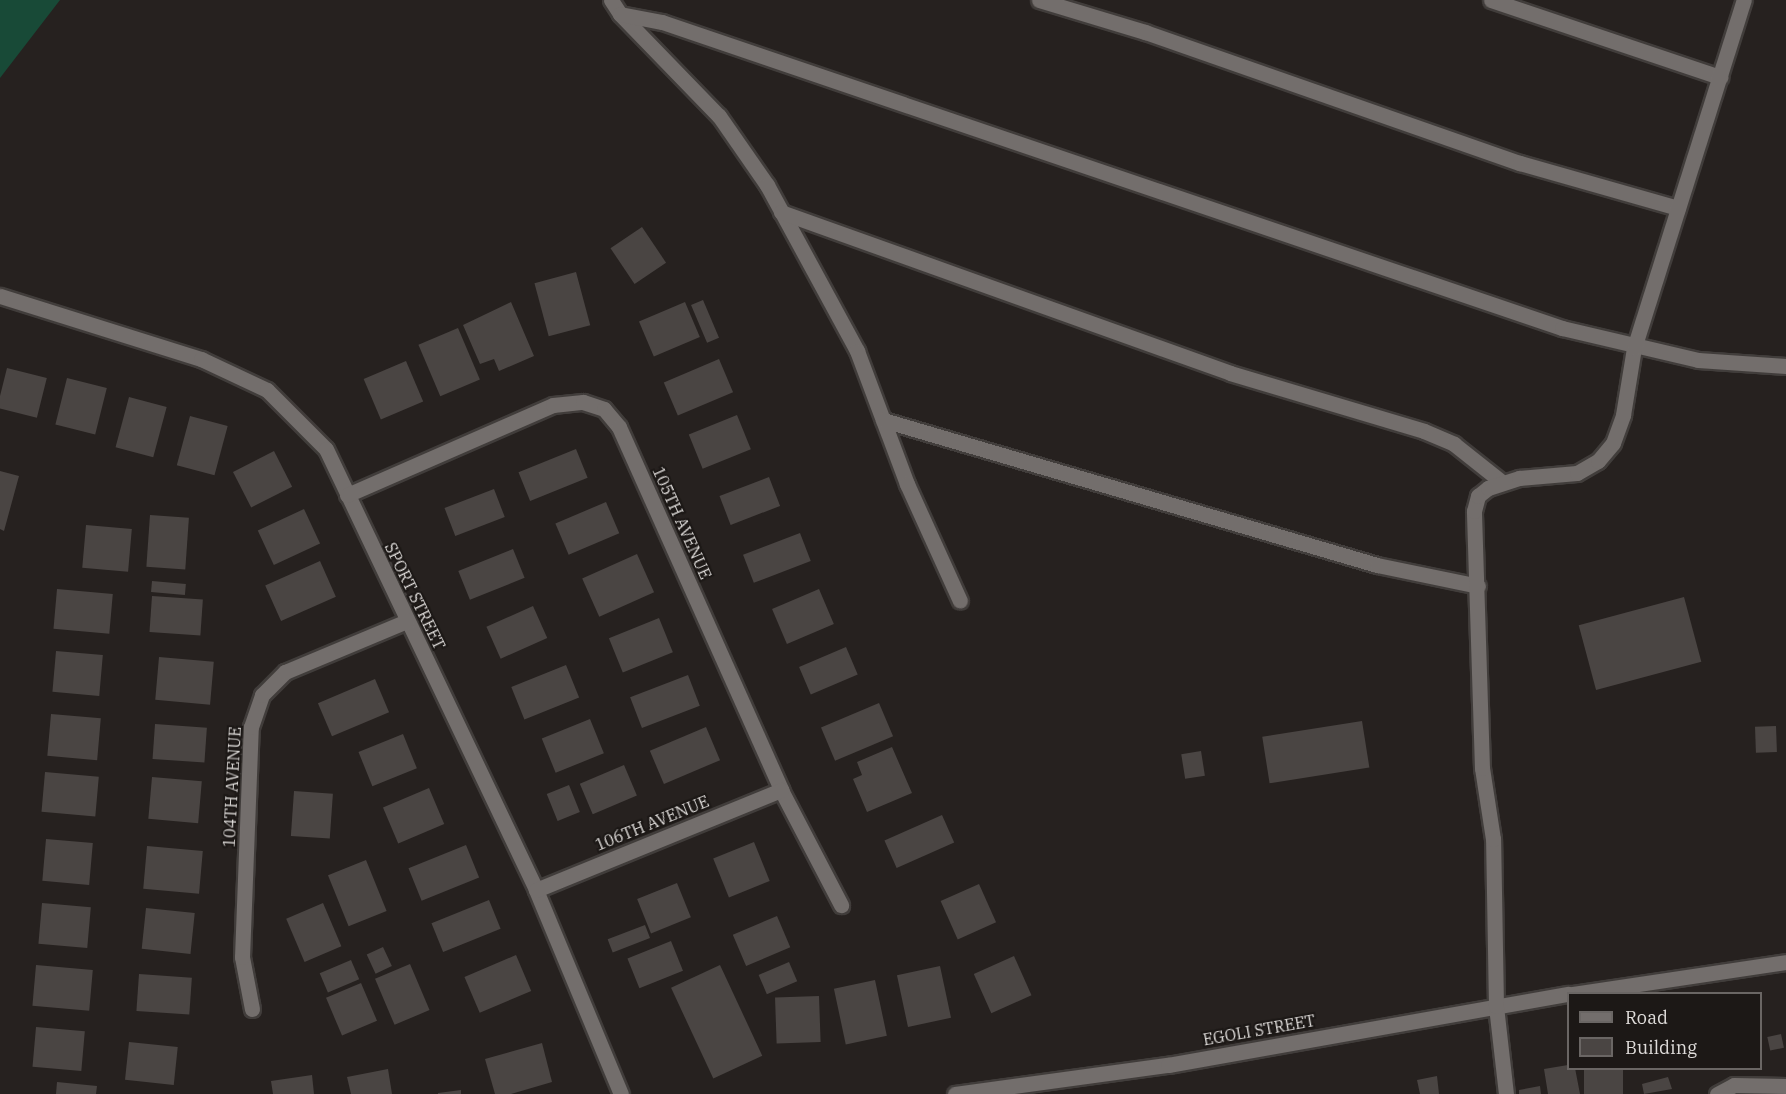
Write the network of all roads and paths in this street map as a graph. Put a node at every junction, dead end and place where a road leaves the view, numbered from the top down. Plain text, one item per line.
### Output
1 (611, 0) edge
2 (1039, 0) edge
3 (1491, 0) edge
4 (1744, 0) edge
5 (620, 14) junction
6 (1720, 77) junction
7 (1678, 208) junction
8 (781, 212) junction
9 (0, 296) edge
10 (1634, 348) junction
11 (1786, 366) edge
12 (883, 420) junction
13 (1502, 482) junction
14 (347, 495) junction
15 (1478, 586) junction
16 (960, 601) dead end
17 (407, 621) junction
18 (781, 790) junction
19 (536, 890) junction
20 (841, 905) dead end
21 (1786, 962) edge
22 (1584, 992) edge
23 (1567, 994) edge
24 (1496, 1006) junction
25 (252, 1009) dead end
26 (1786, 1086) edge
27 (986, 1091) edge
28 (621, 1094) edge
29 (955, 1094) edge
30 (1506, 1094) edge
31 (1717, 1094) edge

1 - 5 street
2 - 7 street
3 - 6 street
4 - 6 street
5 - 8 street
5 - 10 street
6 - 7 street
7 - 10 street
8 - 12 street
8 - 13 street
9 - 14 street, SPORT STREET
10 - 11 street
10 - 13 street
12 - 15 street
12 - 16 street
13 - 15 street
14 - 17 street, SPORT STREET
14 - 18 street, 105TH AVENUE
15 - 24 street
17 - 19 street, SPORT STREET
17 - 25 street, 104TH AVENUE
18 - 19 street, 106TH AVENUE
18 - 20 street, 105TH AVENUE
19 - 28 street, SPORT STREET
21 - 22 street, EGOLI STREET
23 - 24 street, EGOLI STREET
24 - 27 street, EGOLI STREET
24 - 30 street
26 - 31 street
27 - 29 street, EGOLI STREET

